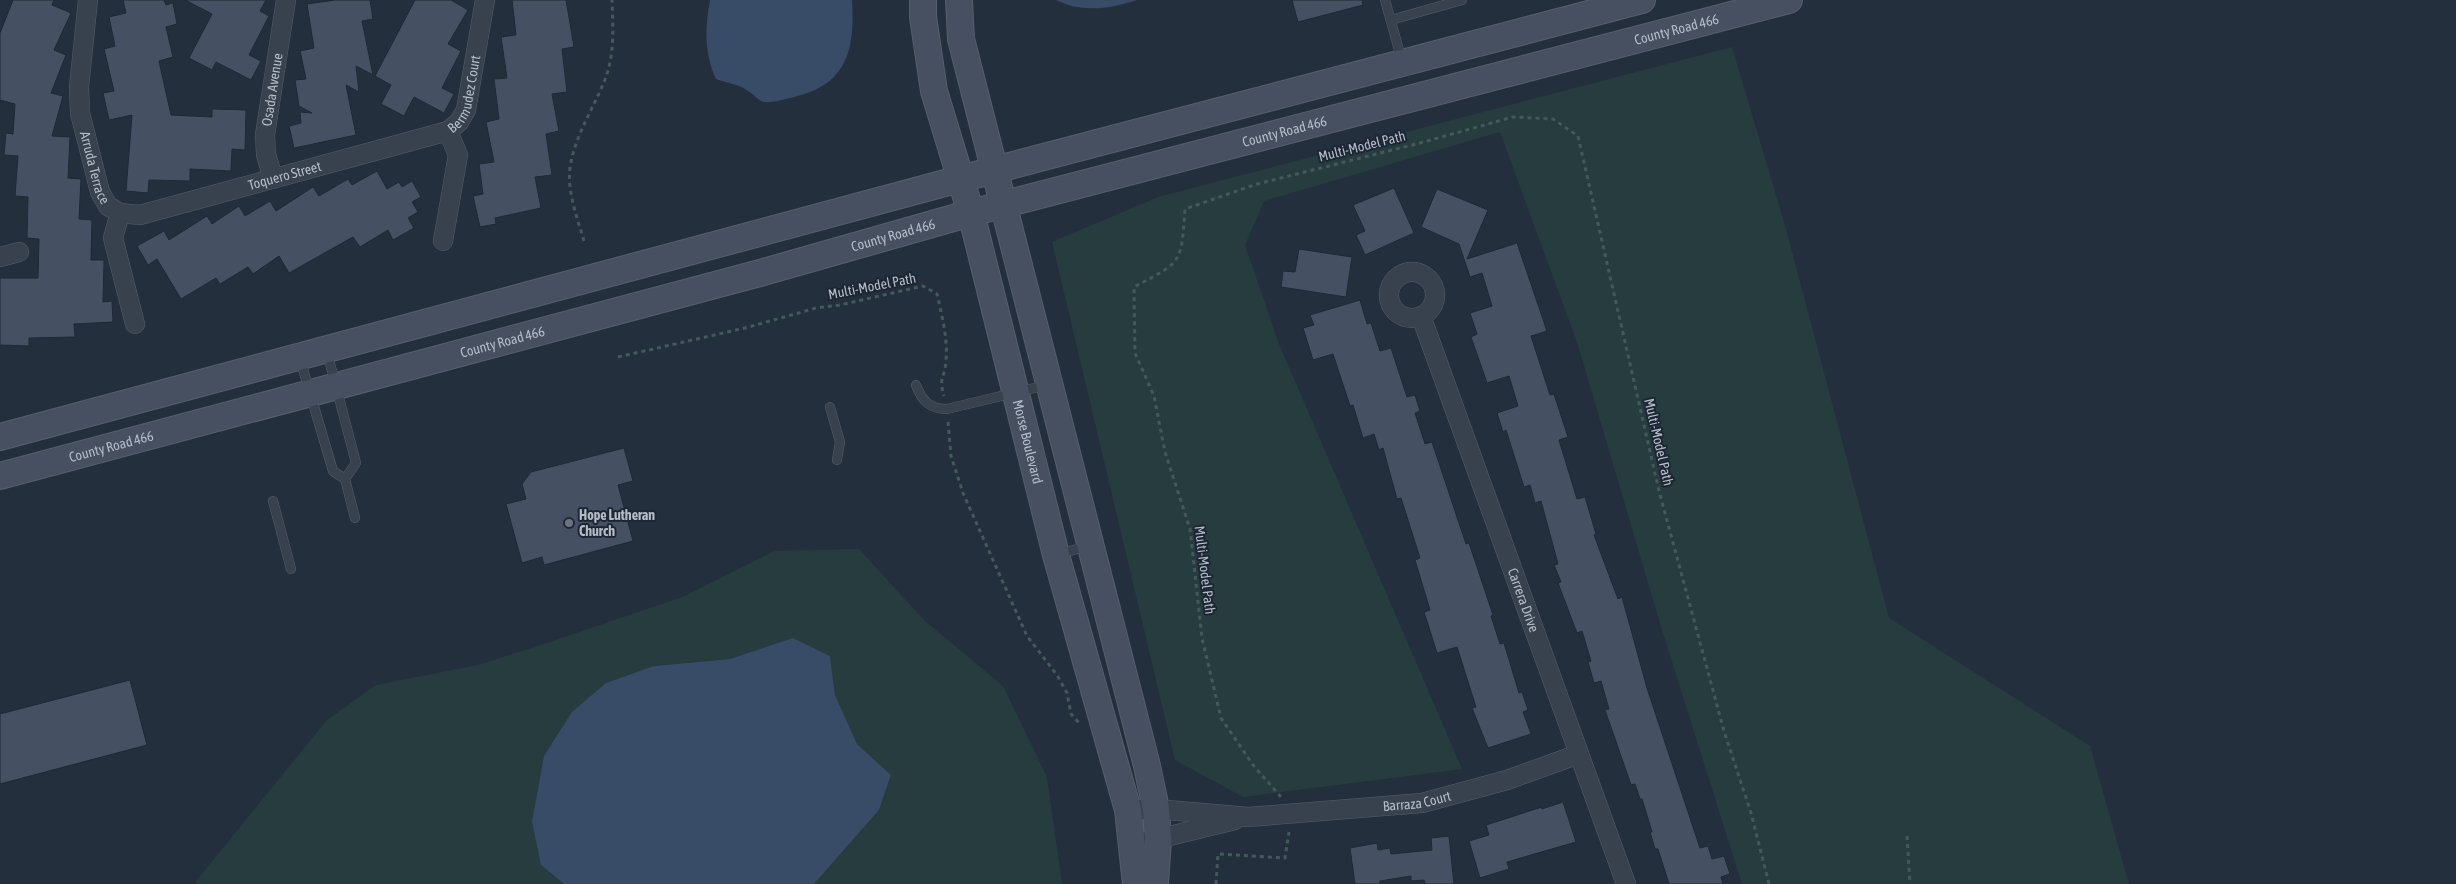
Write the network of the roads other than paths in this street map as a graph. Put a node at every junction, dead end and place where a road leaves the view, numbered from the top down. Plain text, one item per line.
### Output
1 (88, 0) edge
2 (286, 0) edge
3 (485, 0) edge
4 (923, 0) edge
5 (959, 0) edge
6 (1385, 0) edge
7 (1462, 0) edge
8 (1642, 0) edge
9 (1789, 0) edge
10 (1713, 10) edge
11 (1391, 20) junction
12 (1403, 64) junction
13 (448, 131) junction
14 (994, 170) junction
15 (273, 179) junction
16 (960, 179) junction
17 (1003, 206) junction
18 (120, 213) junction
19 (970, 213) junction
20 (443, 241) dead end
21 (18, 252) dead end
22 (0, 257) edge
23 (1421, 316) dead end
24 (136, 324) dead end
25 (326, 349) junction
26 (299, 356) junction
27 (1049, 384) junction
28 (336, 385) junction
29 (916, 385) dead end
30 (309, 392) junction
31 (1015, 393) junction
32 (830, 407) dead end
33 (0, 437) edge
34 (837, 460) dead end
35 (0, 476) edge
36 (345, 479) junction
37 (273, 501) dead end
38 (355, 518) dead end
39 (1091, 545) junction
40 (1056, 555) junction
41 (291, 569) dead end
42 (1579, 754) junction
43 (1156, 809) junction
44 (1128, 810) junction
45 (1249, 817) junction
46 (1158, 839) junction
47 (1133, 844) junction
48 (1136, 884) edge
49 (1155, 884) edge
50 (1626, 884) edge

1 - 18 street, Arruda Terrace
2 - 15 street, Osada Avenue
3 - 13 street, Bermudez Court
4 - 16 main road, Morse Boulevard
5 - 14 main road
6 - 11 lane
7 - 11 lane
8 - 12 main road
9 - 10 main road, County Road 466
10 - 17 main road, County Road 466
11 - 12 lane
12 - 14 main road
13 - 15 street, Toquero Street
13 - 20 street, Bermudez Court
14 - 16 main road
14 - 17 main road
15 - 18 street, Toquero Street
16 - 19 main road, Morse Boulevard
16 - 25 main road
17 - 19 main road, County Road 466
17 - 27 main road
18 - 24 street, Arruda Terrace
19 - 28 main road, County Road 466
19 - 31 main road, Morse Boulevard
21 - 22 street
23 - 42 street, Carrera Drive
25 - 26 main road
25 - 28 lane
26 - 30 lane
26 - 33 main road
27 - 31 lane
27 - 39 main road
28 - 30 main road, County Road 466
28 - 36 lane
29 - 31 lane
30 - 35 main road, County Road 466
30 - 36 lane
31 - 40 main road, Morse Boulevard
32 - 34 lane
36 - 38 lane
37 - 41 lane
39 - 40 lane
39 - 43 main road
40 - 44 main road, Morse Boulevard
42 - 45 street, Barraza Court
42 - 50 street, Carrera Drive
43 - 44 street, Barraza Court
43 - 45 street, Barraza Court
43 - 46 main road
44 - 47 main road, Morse Boulevard
45 - 46 street, Barraza Court
46 - 47 street, Barraza Court
46 - 49 main road
47 - 48 main road, Morse Boulevard

